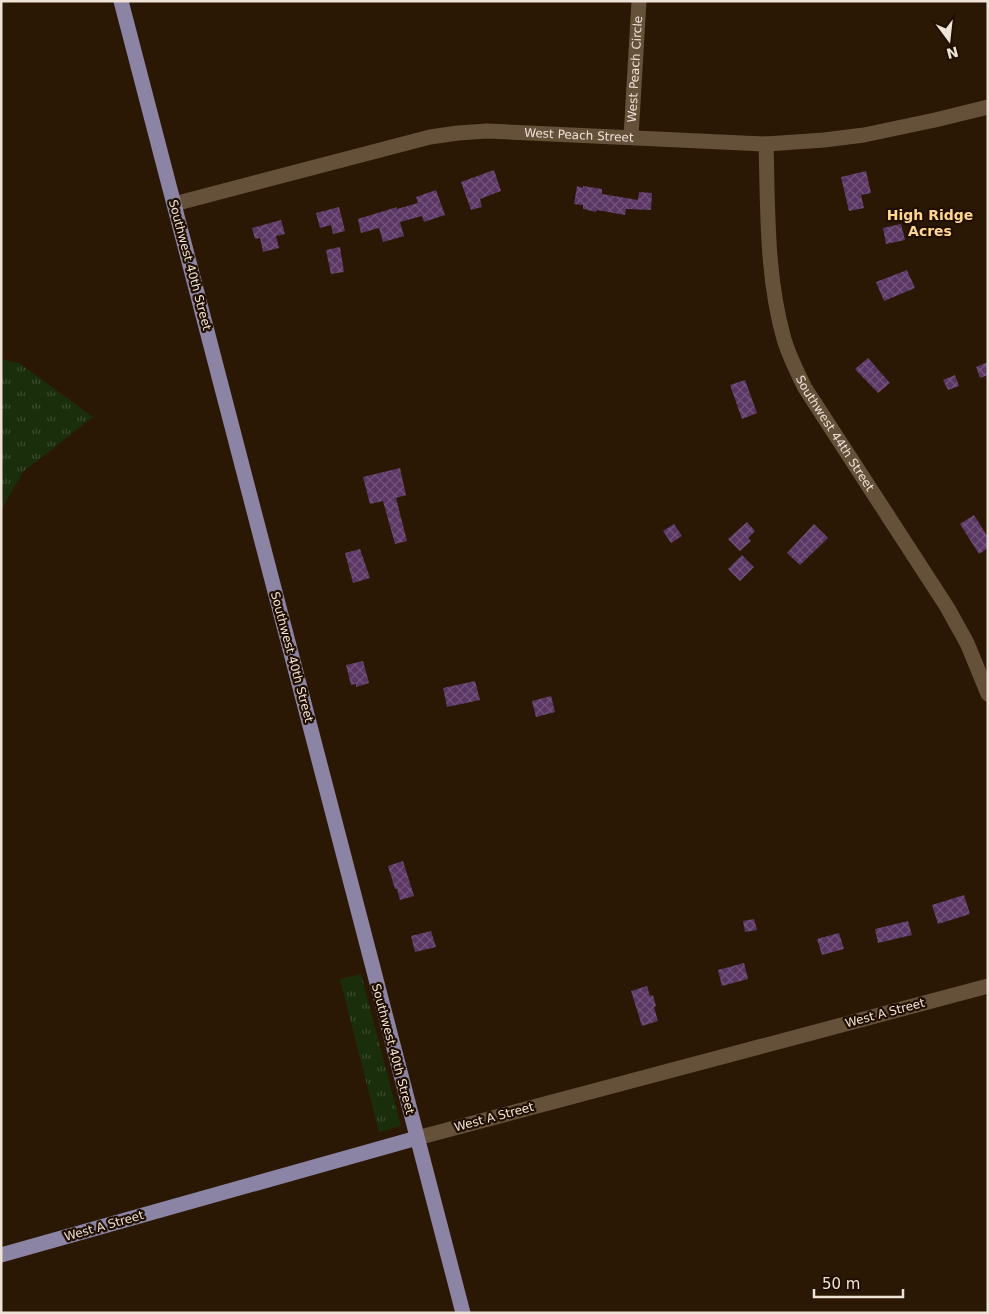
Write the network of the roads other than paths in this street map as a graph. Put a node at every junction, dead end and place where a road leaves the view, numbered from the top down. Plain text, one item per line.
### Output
1 (121, 1) edge
2 (639, 1) edge
3 (988, 107) edge
4 (631, 137) junction
5 (766, 144) junction
6 (174, 204) junction
7 (988, 694) edge
8 (988, 986) edge
9 (416, 1138) junction
10 (1, 1255) edge
11 (463, 1313) edge

1 - 6 main road, Southwest 40th Street
2 - 4 street, West Peach Circle
3 - 5 street, West Peach Street
4 - 5 street, West Peach Street
4 - 6 street, West Peach Street
5 - 7 street, Southwest 44th Street
6 - 9 main road, Southwest 40th Street
8 - 9 street, West A Street
9 - 10 main road, West A Street
9 - 11 main road, Southwest 40th Street

